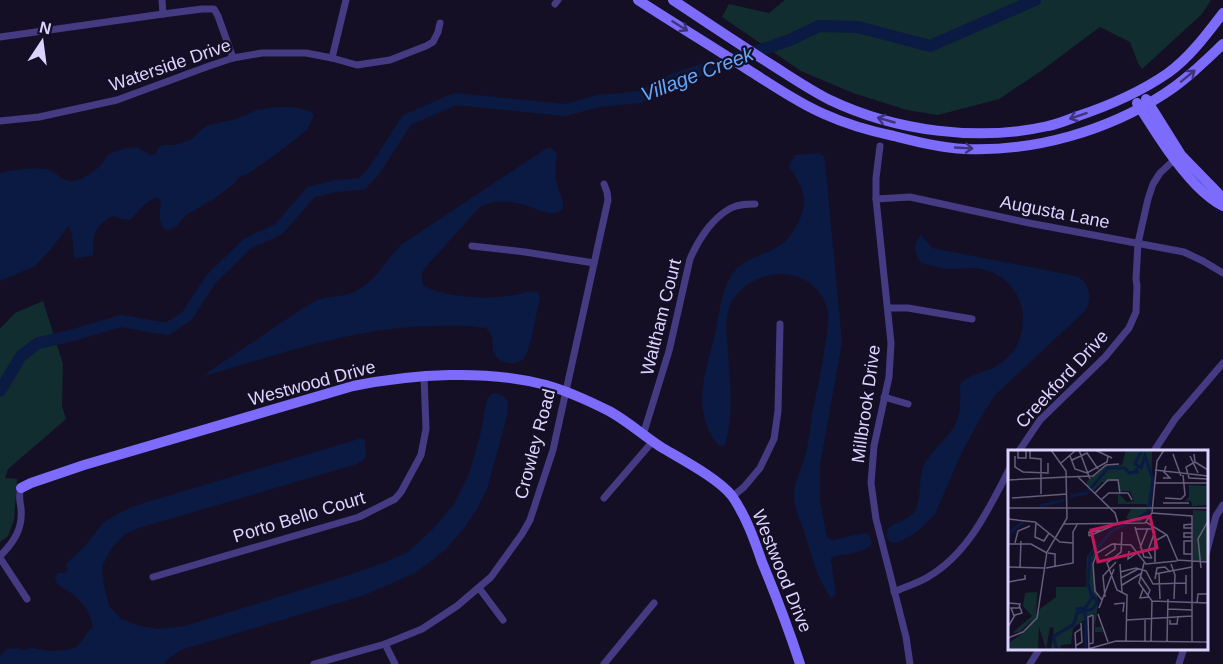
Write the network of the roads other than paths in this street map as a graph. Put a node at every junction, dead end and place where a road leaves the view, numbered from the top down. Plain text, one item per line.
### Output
1 (162, 0) edge
2 (346, 0) edge
3 (638, 0) edge
4 (673, 0) edge
5 (1223, 13) edge
6 (163, 14) junction
7 (440, 23) dead end
8 (0, 37) edge
9 (1223, 44) edge
10 (233, 58) junction
11 (332, 58) junction
12 (1137, 93) junction
13 (1144, 105) junction
14 (0, 121) edge
15 (880, 146) dead end
16 (1174, 160) junction
17 (604, 184) dead end
18 (876, 199) junction
19 (1223, 201) edge
20 (755, 204) dead end
21 (1223, 206) edge
22 (1138, 243) junction
23 (472, 246) dead end
24 (594, 263) junction
25 (1223, 273) edge
26 (888, 308) junction
27 (972, 319) dead end
28 (780, 324) dead end
29 (1223, 363) edge
30 (424, 375) junction
31 (565, 392) junction
32 (884, 397) junction
33 (908, 404) dead end
34 (648, 438) junction
35 (1020, 450) edge
36 (1155, 450) edge
37 (1008, 472) edge
38 (21, 488) joint
39 (732, 497) junction
40 (604, 498) dead end
41 (1223, 505) edge
42 (1208, 546) edge
43 (0, 557) edge
44 (153, 577) dead end
45 (478, 588) junction
46 (894, 592) junction
47 (27, 599) dead end
48 (654, 603) dead end
49 (503, 620) dead end
50 (385, 644) junction
51 (1039, 649) edge
52 (1184, 649) edge
53 (314, 664) edge
54 (395, 664) edge
55 (604, 664) edge
56 (800, 664) edge
57 (910, 664) edge
58 (1030, 664) edge
59 (1179, 664) edge

1 - 6 street
2 - 11 street
3 -> 13 main road
12 -> 4 main road
5 - 12 main road
6 - 8 street
6 - 10 street
7 - 11 street, Waterside Drive
13 -> 9 main road
10 - 11 street, Waterside Drive
10 - 14 street, Waterside Drive
12 - 13 main road
13 - 16 main road
13 - 19 main road
15 - 18 street, Millbrook Drive
16 - 21 main road
16 - 22 street, Creekford Drive
17 - 24 street, Crowley Road
18 - 22 street, Augusta Lane
18 - 26 street, Millbrook Drive
20 - 34 street, Waltham Court
22 - 25 street, Augusta Lane
22 - 35 street, Creekford Drive
23 - 24 street
24 - 31 street, Crowley Road
26 - 27 street
26 - 32 street, Millbrook Drive
28 - 39 street
29 - 36 street
30 - 31 main road, Westwood Drive
30 - 38 main road, Westwood Drive
30 - 44 street, Porto Bello Court
31 - 34 main road, Westwood Drive
31 - 45 street, Crowley Road
32 - 33 street
32 - 46 street, Millbrook Drive
34 - 39 main road, Westwood Drive
34 - 40 street
37 - 46 street
38 - 43 street
39 - 56 main road, Westwood Drive
41 - 42 street
43 - 47 street
45 - 49 street
45 - 50 street, Crowley Road
46 - 57 street, Millbrook Drive
48 - 55 street
50 - 53 street, Crowley Road
50 - 54 street
51 - 58 street
52 - 59 street

